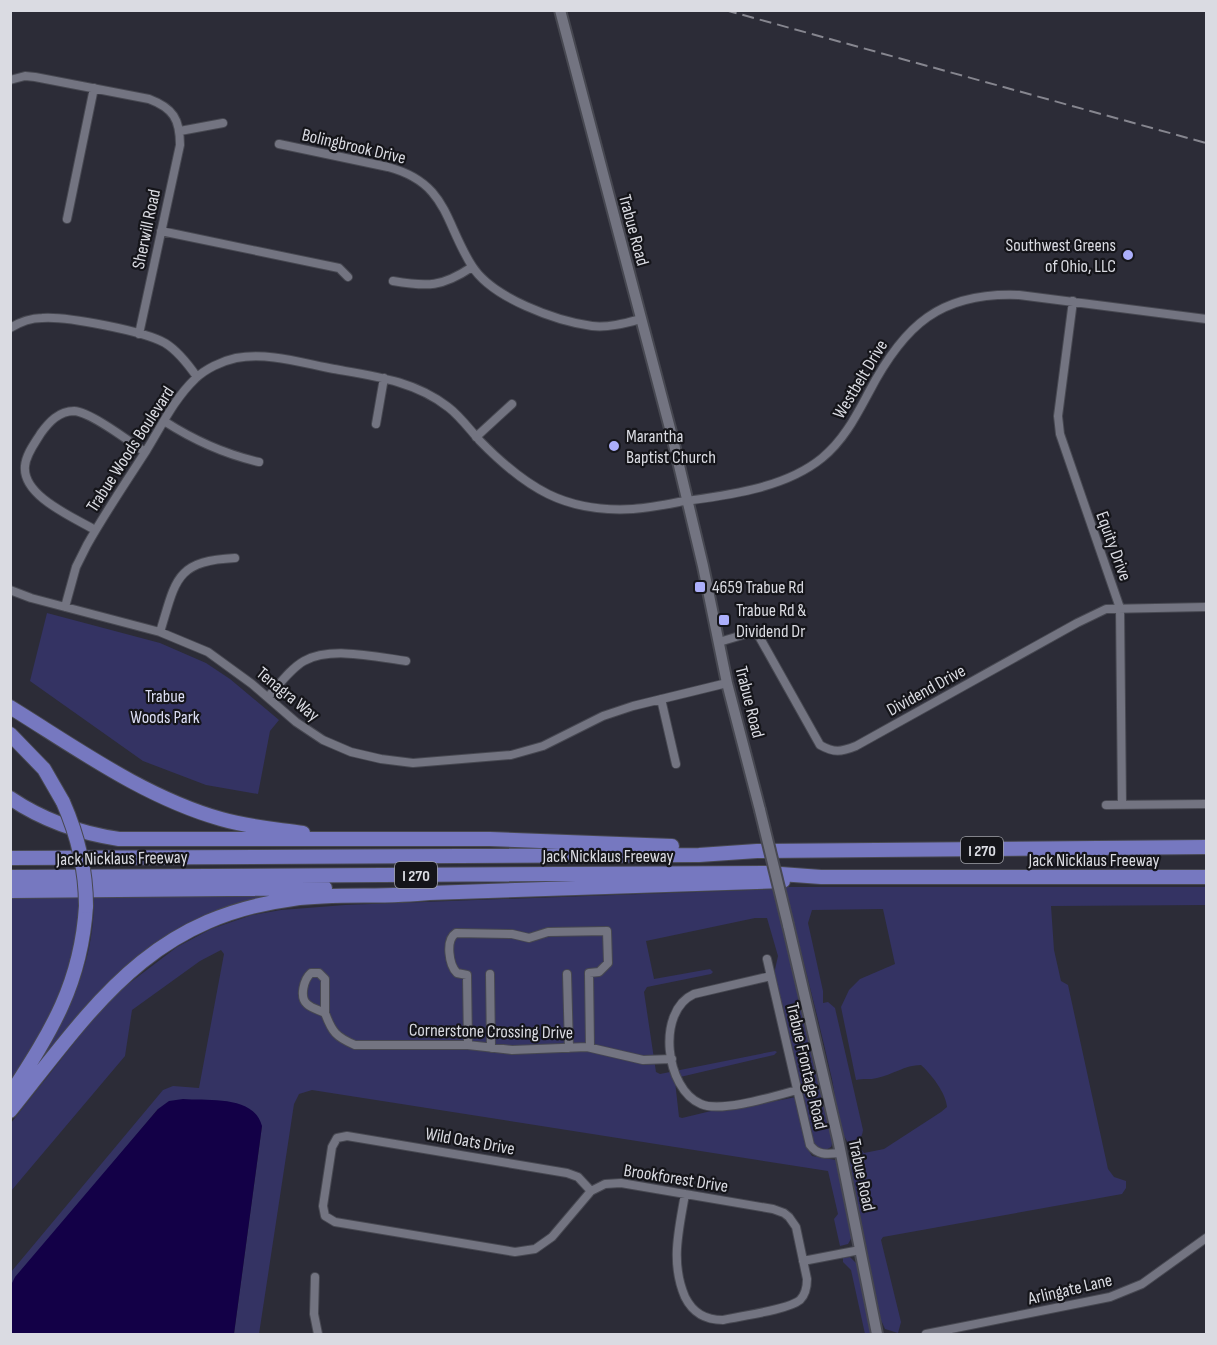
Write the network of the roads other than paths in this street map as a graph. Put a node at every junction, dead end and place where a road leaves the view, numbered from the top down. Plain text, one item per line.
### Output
1 (560, 10) edge
2 (10, 80) edge
3 (94, 88) junction
4 (223, 123) dead end
5 (180, 131) junction
6 (279, 144) dead end
7 (67, 219) dead end
8 (161, 231) junction
9 (472, 267) junction
10 (348, 277) dead end
11 (393, 281) dead end
12 (1072, 302) junction
13 (641, 319) junction
14 (1206, 319) edge
15 (10, 327) edge
16 (139, 334) junction
17 (197, 377) junction
18 (384, 378) junction
19 (512, 405) dead end
20 (164, 422) junction
21 (376, 424) dead end
22 (476, 437) junction
23 (146, 452) junction
24 (259, 462) dead end
25 (688, 501) junction
26 (95, 530) junction
27 (235, 558) dead end
28 (10, 590) edge
29 (65, 607) junction
30 (1206, 607) edge
31 (1120, 608) junction
32 (160, 632) junction
33 (719, 642) junction
34 (406, 661) dead end
35 (727, 683) junction
36 (268, 697) junction
37 (661, 699) junction
38 (10, 707) edge
39 (10, 734) edge
40 (676, 764) dead end
41 (10, 798) edge
42 (1122, 804) junction
43 (1206, 804) edge
44 (1106, 805) dead end
45 (340, 840) junction
46 (1206, 847) edge
47 (757, 852) junction
48 (10, 858) edge
49 (10, 877) edge
50 (821, 877) junction
51 (1206, 877) edge
52 (10, 891) edge
53 (429, 893) junction
54 (767, 959) dead end
55 (490, 974) dead end
56 (567, 974) dead end
57 (771, 975) junction
58 (325, 1013) junction
59 (468, 1046) junction
60 (590, 1047) junction
61 (491, 1048) junction
62 (569, 1048) junction
63 (672, 1059) junction
64 (797, 1090) junction
65 (10, 1095) edge
66 (10, 1111) edge
67 (840, 1153) junction
68 (591, 1191) junction
69 (685, 1194) junction
70 (1206, 1238) edge
71 (860, 1250) junction
72 (803, 1260) junction
73 (315, 1277) dead end
74 (318, 1335) edge
75 (877, 1335) edge
76 (926, 1335) edge

1 - 13 main road, Trabue Road
2 - 3 street
3 - 5 street
3 - 7 street
4 - 5 street
5 - 8 street, Sherwill Road
6 - 9 street, Bolingbrook Drive
8 - 10 street
8 - 16 street, Sherwill Road
9 - 11 street
9 - 13 street, Bolingbrook Drive
12 - 14 street, Westbelt Drive
12 - 25 street, Westbelt Drive
12 - 31 street, Equity Drive
13 - 25 main road, Trabue Road
15 - 16 street
16 - 17 street
17 - 18 street, Trabue Woods Boulevard
17 - 20 street, Trabue Woods Boulevard
18 - 21 street
18 - 22 street, Trabue Woods Boulevard
19 - 22 street
20 - 23 street, Trabue Woods Boulevard
20 - 24 street
22 - 25 street, Trabue Woods Boulevard
23 - 26 street, Trabue Woods Boulevard
23 - 26 street
25 - 33 main road, Trabue Road
26 - 29 street, Trabue Woods Boulevard
27 - 32 street
28 - 29 street, Tenagra Way
29 - 32 street, Tenagra Way
30 - 31 street, Dividend Drive
31 - 33 street, Dividend Drive
31 - 42 street, Equity Drive
32 - 36 street, Tenagra Way
33 - 35 main road, Trabue Road
34 - 36 street
35 - 37 street, Tenagra Way
35 - 67 main road, Trabue Road, bridge
36 - 37 street, Tenagra Way
37 - 40 street
38 - 45 highway
39 - 65 highway, bridge
41 - 45 highway
42 - 43 street
42 - 44 street
45 - 47 highway
46 - 47 highway, Jack Nicklaus Freeway / I 270
47 - 48 highway, Jack Nicklaus Freeway / I 270
49 - 50 highway, Jack Nicklaus Freeway / I 270
50 - 51 highway, Jack Nicklaus Freeway / I 270
50 - 53 highway
52 - 53 highway
53 - 66 highway
54 - 57 street, Trabue Frontage Road
55 - 61 street
56 - 62 street
57 - 63 street
57 - 64 street, Trabue Frontage Road
58 - 58 street, Cornerstone Crossing Drive
58 - 59 street, Cornerstone Crossing Drive
59 - 60 street
59 - 61 street, Cornerstone Crossing Drive
60 - 62 street, Cornerstone Crossing Drive
60 - 63 street, Cornerstone Crossing Drive
61 - 62 street, Cornerstone Crossing Drive
63 - 64 street
64 - 67 street, Trabue Frontage Road
67 - 71 main road, Trabue Road
68 - 68 street, Wild Oats Drive
68 - 69 street, Brookforest Drive
69 - 72 street, Brookforest Drive
69 - 72 street
70 - 76 street, Arlingate Lane
71 - 72 street
71 - 75 main road, Trabue Road
73 - 74 street

